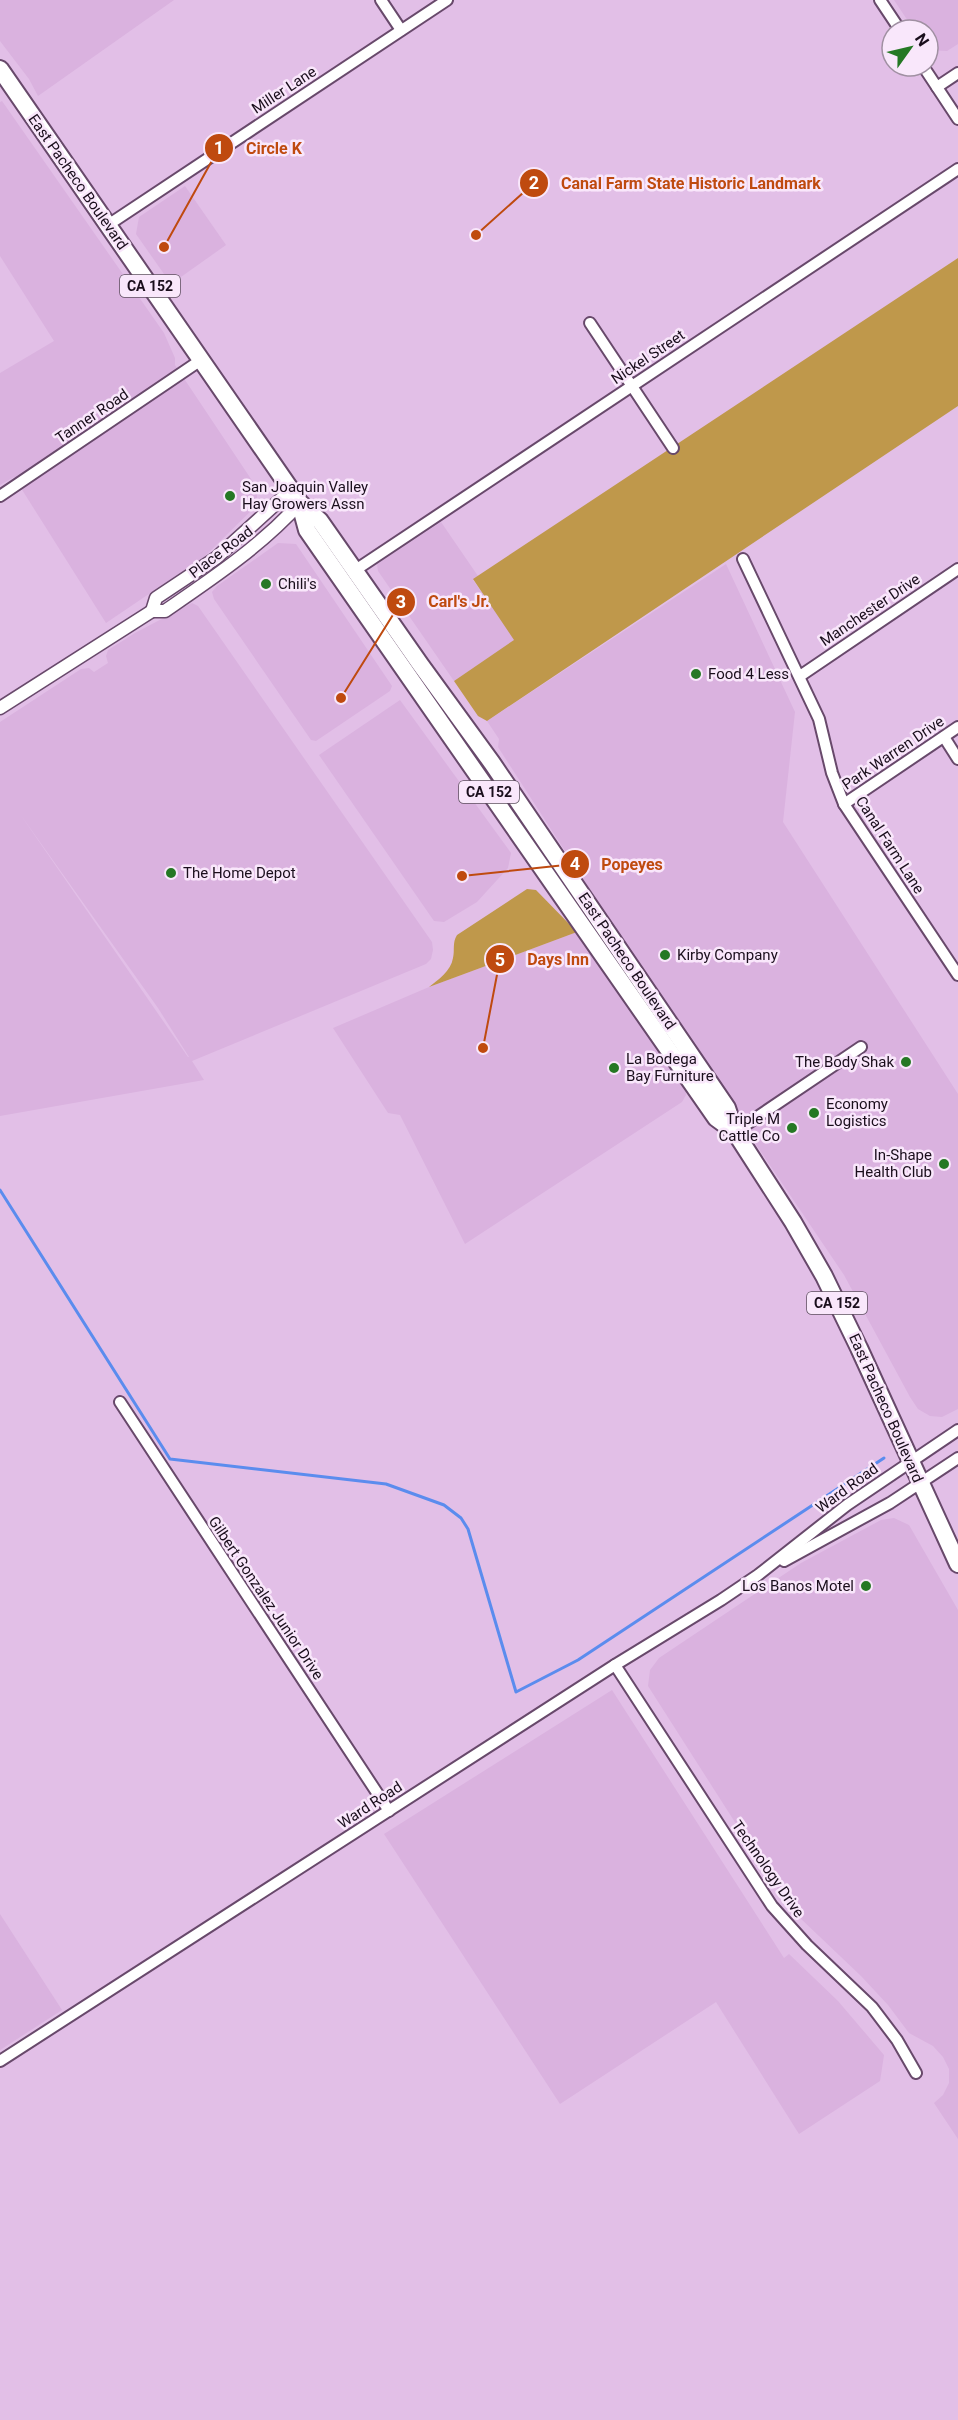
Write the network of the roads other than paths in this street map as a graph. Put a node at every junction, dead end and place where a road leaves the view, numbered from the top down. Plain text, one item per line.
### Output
1 (381, 0) edge
2 (447, 0) edge
3 (880, 0) edge
4 (892, 18) edge
5 (401, 30) junction
6 (0, 69) edge
7 (958, 73) edge
8 (931, 78) edge
9 (937, 87) junction
10 (958, 119) edge
11 (958, 169) edge
12 (108, 225) junction
13 (590, 323) dead end
14 (201, 360) junction
15 (632, 386) junction
16 (673, 448) dead end
17 (0, 496) edge
18 (296, 496) junction
19 (743, 559) dead end
20 (958, 569) edge
21 (354, 571) junction
22 (152, 611) junction
23 (800, 676) junction
24 (0, 708) edge
25 (958, 727) edge
26 (944, 737) junction
27 (958, 759) edge
28 (844, 804) junction
29 (958, 975) edge
30 (861, 1047) dead end
31 (735, 1132) junction
32 (120, 1402) dead end
33 (958, 1430) edge
34 (958, 1458) edge
35 (910, 1461) junction
36 (920, 1483) junction
37 (958, 1564) edge
38 (758, 1575) junction
39 (615, 1665) junction
40 (389, 1811) junction
41 (0, 2061) edge
42 (916, 2073) dead end

1 - 5 street
2 - 5 street, Miller Lane
3 - 4 street
5 - 12 street, Miller Lane
6 - 12 highway, East Pacheco Boulevard / CA 152
7 - 9 street
8 - 9 street
9 - 10 street
11 - 15 street, Nickel Street
12 - 14 highway, East Pacheco Boulevard / CA 152
13 - 15 street
14 - 17 street, Tanner Road
14 - 18 highway, East Pacheco Boulevard / CA 152
15 - 16 street
15 - 21 street, Nickel Street
18 - 21 highway, East Pacheco Boulevard / CA 152
18 - 22 street, Place Road
18 - 22 street, Place Road
18 - 31 highway, East Pacheco Boulevard / CA 152
19 - 23 street, Canal Farm Lane
20 - 23 street, Manchester Drive
21 - 31 highway, East Pacheco Boulevard / CA 152
22 - 24 street, Place Road
23 - 28 street, Canal Farm Lane
25 - 26 street, Park Warren Drive
26 - 27 street
26 - 28 street, Park Warren Drive
28 - 29 street, Canal Farm Lane
30 - 31 street
31 - 35 highway, East Pacheco Boulevard / CA 152
32 - 40 street, Gilbert Gonzalez Junior Drive
33 - 35 street, Ward Road
34 - 36 street, Ward Road
35 - 36 highway, East Pacheco Boulevard / CA 152
35 - 38 street, Ward Road
36 - 37 highway, East Pacheco Boulevard / CA 152
36 - 38 street, Ward Road
38 - 39 street, Ward Road
39 - 40 street, Ward Road
39 - 42 street, Technology Drive
40 - 41 street, Ward Road

